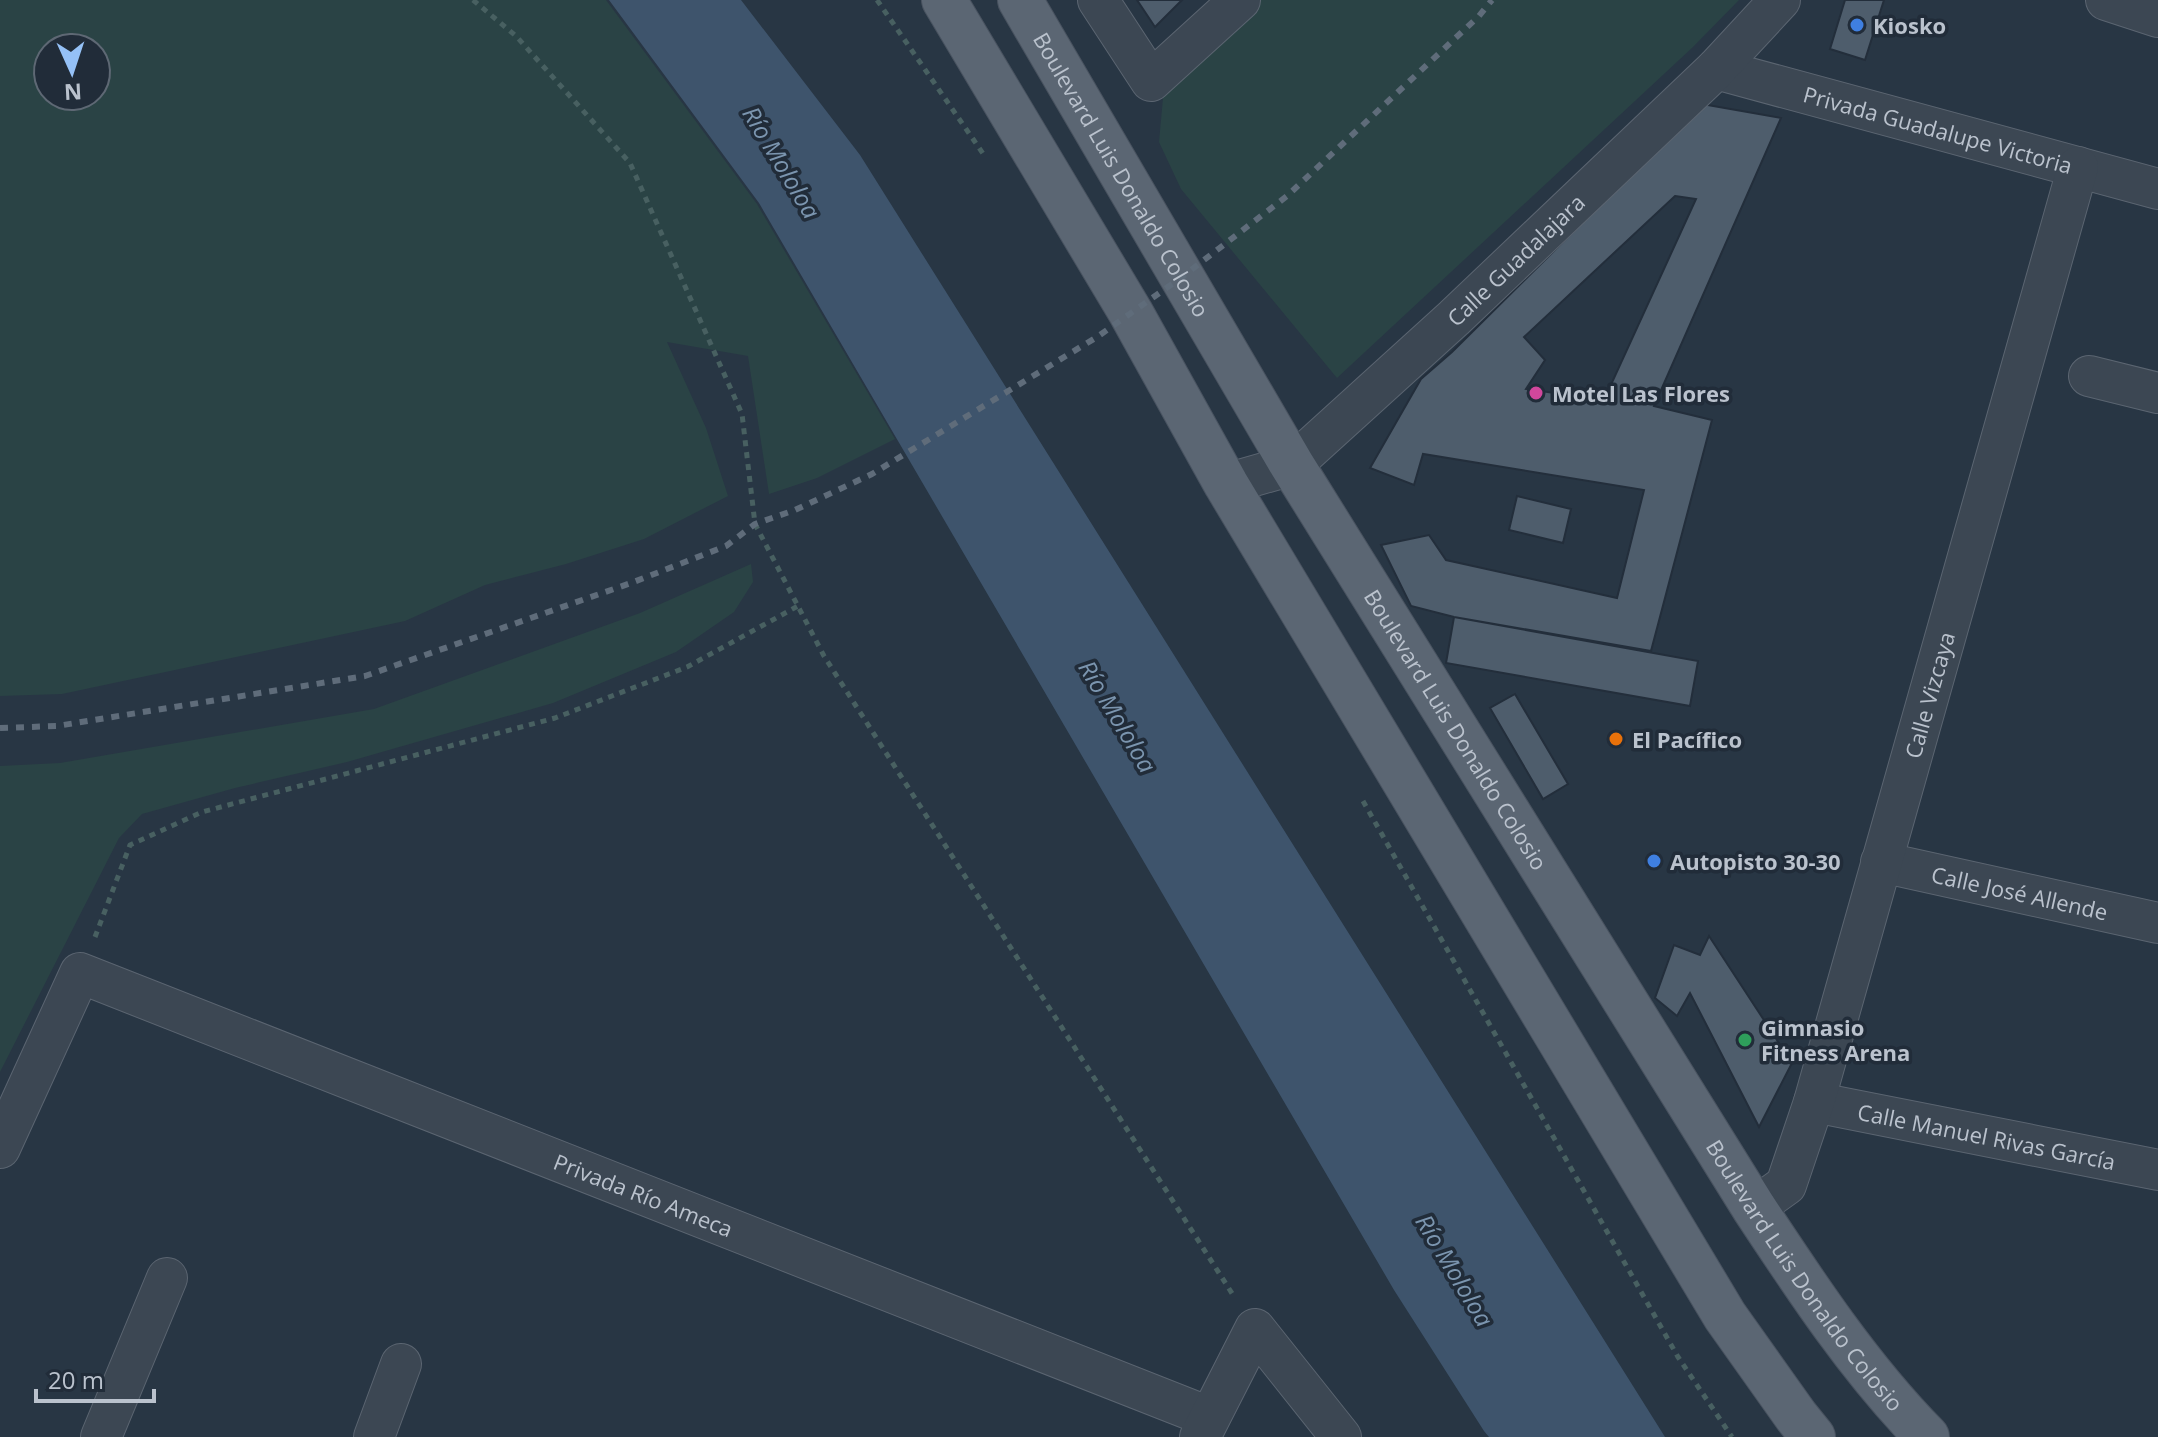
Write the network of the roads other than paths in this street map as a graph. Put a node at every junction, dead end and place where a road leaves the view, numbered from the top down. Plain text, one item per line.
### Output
1 (944, 0) edge
2 (1020, 0) edge
3 (1098, 0) edge
4 (1240, 0) edge
5 (1780, 0) edge
6 (2106, 0) edge
7 (2158, 17) edge
8 (1716, 69) junction
9 (2078, 167) junction
10 (2158, 189) edge
11 (2089, 376) dead end
12 (2158, 393) edge
13 (1292, 465) junction
14 (1226, 484) junction
15 (1881, 862) junction
16 (2158, 923) edge
17 (1814, 1102) junction
18 (0, 1148) edge
19 (2158, 1170) edge
20 (1754, 1208) junction
21 (167, 1278) dead end
22 (401, 1364) dead end
23 (1204, 1427) edge
24 (101, 1437) edge
25 (374, 1437) edge
26 (1341, 1437) edge
27 (1813, 1437) edge
28 (1927, 1437) edge

1 - 14 main road
2 - 13 main road, Boulevard Luis Donaldo Colosio
3 - 4 street
5 - 8 street, Calle Guadalajara
6 - 7 street
8 - 9 street, Privada Guadalupe Victoria
8 - 13 street, Calle Guadalajara
9 - 10 street, Privada Guadalupe Victoria
9 - 15 street, Calle Vizcaya
11 - 12 street
13 - 14 street, Calle Guadalajara
13 - 20 main road, Boulevard Luis Donaldo Colosio
14 - 27 main road
15 - 16 street, Calle José Allende
15 - 17 street, Calle Vizcaya
17 - 19 street, Calle Manuel Rivas García
17 - 20 street, Calle Vizcaya
18 - 23 street, Privada Río Ameca
20 - 28 main road, Boulevard Luis Donaldo Colosio
21 - 24 street
22 - 25 street
23 - 26 street

